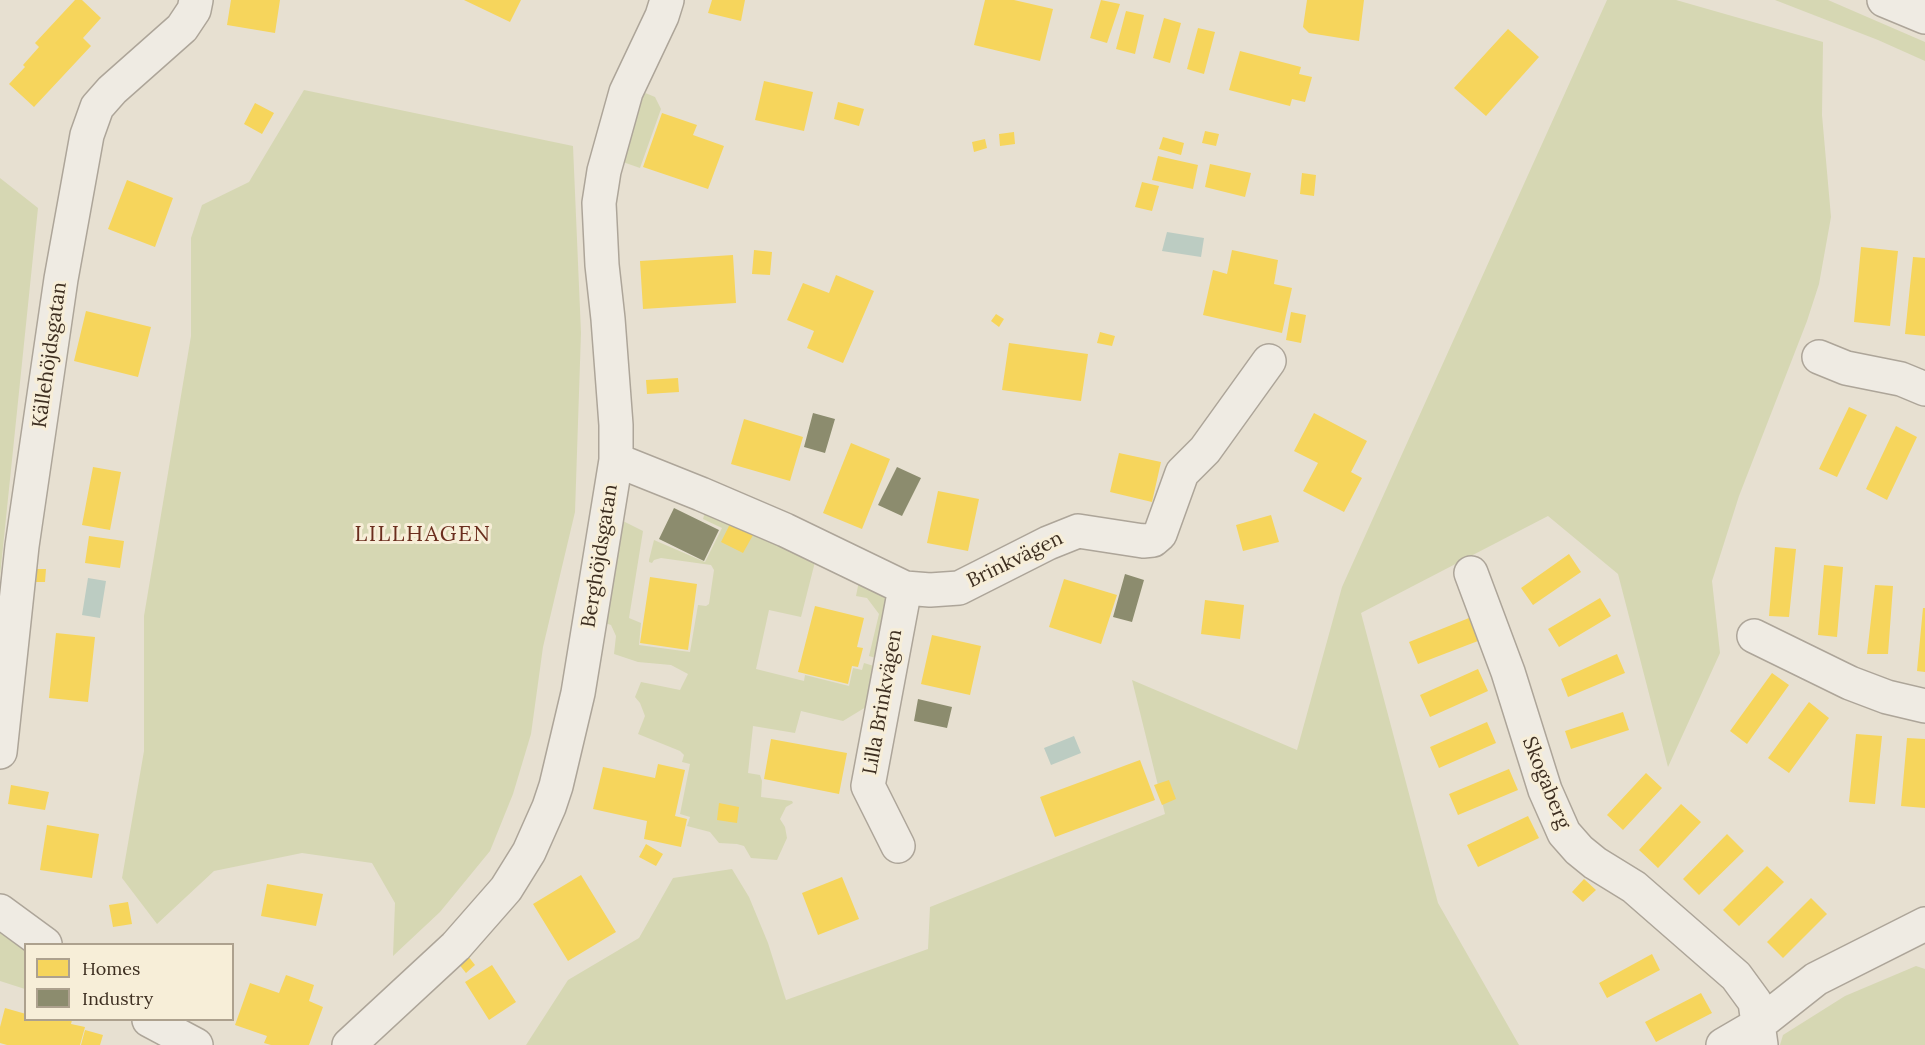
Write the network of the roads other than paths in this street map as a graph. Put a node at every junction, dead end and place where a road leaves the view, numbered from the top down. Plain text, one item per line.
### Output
1 (196, 0) edge
2 (667, 0) edge
3 (1884, 0) edge
4 (1925, 16) edge
5 (1820, 357) dead end
6 (1269, 361) dead end
7 (1925, 389) edge
8 (616, 460) junction
9 (1471, 573) dead end
10 (905, 588) junction
11 (1754, 636) dead end
12 (1925, 706) edge
13 (0, 752) edge
14 (898, 846) dead end
15 (0, 911) edge
16 (1925, 924) edge
17 (42, 943) edge
18 (151, 1021) edge
19 (1760, 1034) edge
20 (196, 1045) edge
21 (350, 1045) edge
22 (1723, 1045) edge

1 - 13 street, Källehöjdsgatan
2 - 8 street, Berghöjdsgatan
3 - 4 street
5 - 7 street
6 - 10 street, Brinkvägen
8 - 10 street, Brinkvägen
8 - 21 street, Berghöjdsgatan
9 - 19 street, Skogaberg
10 - 14 street, Lilla Brinkvägen
11 - 12 street
15 - 17 street
16 - 19 street
18 - 20 street
19 - 22 street

